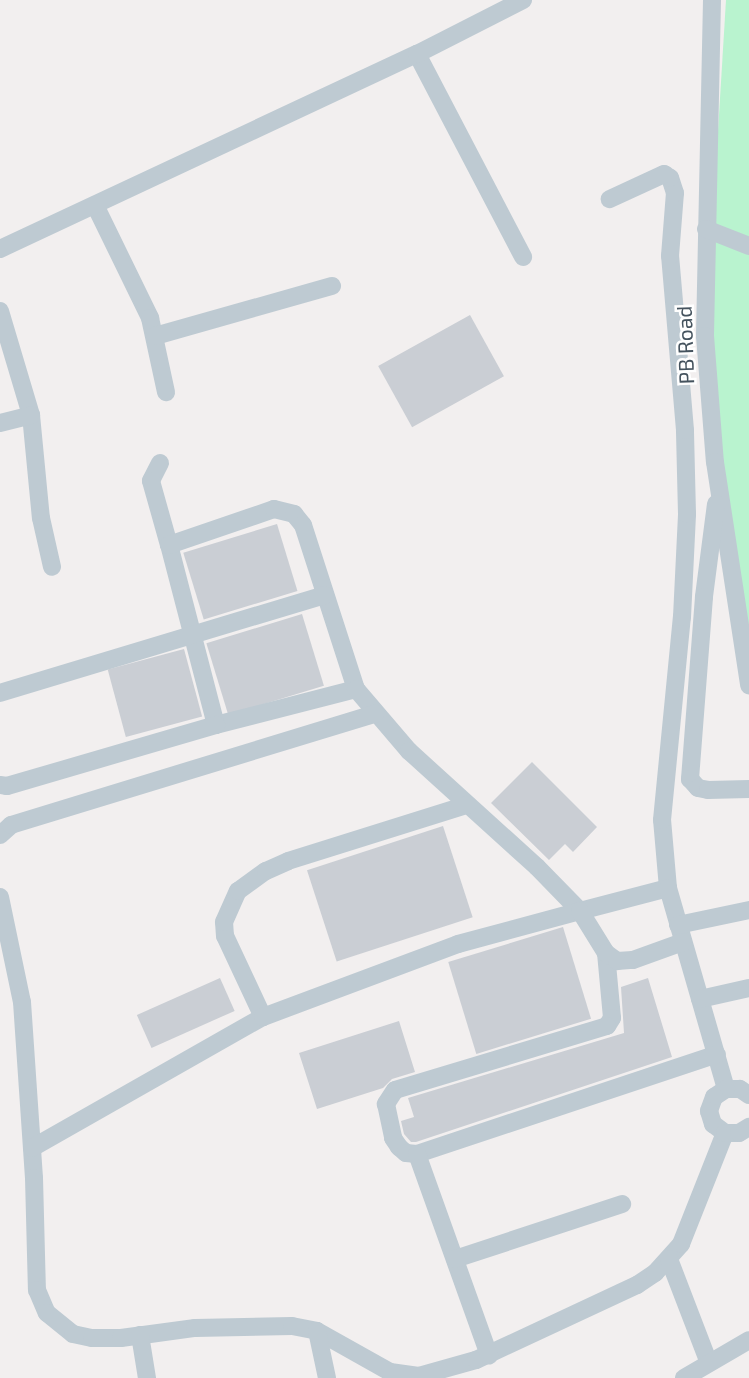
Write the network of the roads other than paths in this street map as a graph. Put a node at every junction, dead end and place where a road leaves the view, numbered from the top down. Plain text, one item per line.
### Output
1 (523, 0) edge
2 (712, 0) edge
3 (417, 54) junction
4 (610, 200) dead end
5 (95, 205) junction
6 (706, 229) junction
7 (749, 246) edge
8 (0, 249) edge
9 (523, 257) dead end
10 (332, 286) dead end
11 (1, 315) edge
12 (155, 336) junction
13 (166, 393) dead end
14 (31, 415) junction
15 (0, 423) edge
16 (160, 463) dead end
17 (719, 485) junction
18 (169, 545) junction
19 (52, 567) dead end
20 (326, 595) junction
21 (191, 633) junction
22 (749, 685) edge
23 (356, 689) junction
24 (0, 692) edge
25 (375, 714) junction
26 (216, 725) junction
27 (0, 785) edge
28 (749, 789) edge
29 (467, 805) junction
30 (0, 835) edge
31 (667, 888) junction
32 (0, 897) edge
33 (749, 910) edge
34 (580, 911) junction
35 (681, 934) junction
36 (606, 953) junction
37 (749, 988) edge
38 (700, 999) junction
39 (264, 1017) junction
40 (717, 1054) junction
41 (726, 1089) junction
42 (749, 1095) edge
43 (749, 1127) edge
44 (725, 1133) junction
45 (32, 1148) junction
46 (417, 1154) junction
47 (622, 1204) dead end
48 (454, 1259) junction
49 (669, 1259) junction
50 (317, 1331) junction
51 (140, 1335) junction
52 (749, 1340) edge
53 (489, 1355) junction
54 (709, 1363) junction
55 (465, 1371) edge
56 (147, 1378) edge
57 (327, 1378) edge
58 (684, 1378) edge

1 - 3 street
2 - 6 street, PB Road
3 - 5 street
3 - 9 street
4 - 31 street
5 - 8 street
5 - 12 street
6 - 7 street
6 - 17 street, PB Road
10 - 12 street
11 - 14 street
12 - 13 street
14 - 15 street
14 - 19 street
16 - 18 street
17 - 22 street, PB Road
17 - 28 street
18 - 20 street
18 - 21 street
20 - 21 street
20 - 23 street
21 - 24 street
21 - 26 street
23 - 25 street
23 - 26 street
25 - 29 street
25 - 30 street
26 - 27 street
29 - 34 street
29 - 39 street
31 - 34 street
31 - 35 street
32 - 45 street
33 - 35 street
34 - 36 street
34 - 39 street
35 - 36 street
35 - 38 street
36 - 46 street
37 - 38 street
38 - 40 street
39 - 45 street
40 - 41 street
40 - 46 street
41 - 42 street
41 - 44 street
43 - 44 street
44 - 49 street
45 - 51 street
46 - 48 street
47 - 48 street
48 - 53 street
49 - 53 street
49 - 54 street
50 - 51 street
50 - 55 street
50 - 57 street
51 - 56 street
52 - 54 street
53 - 55 street
54 - 58 street

